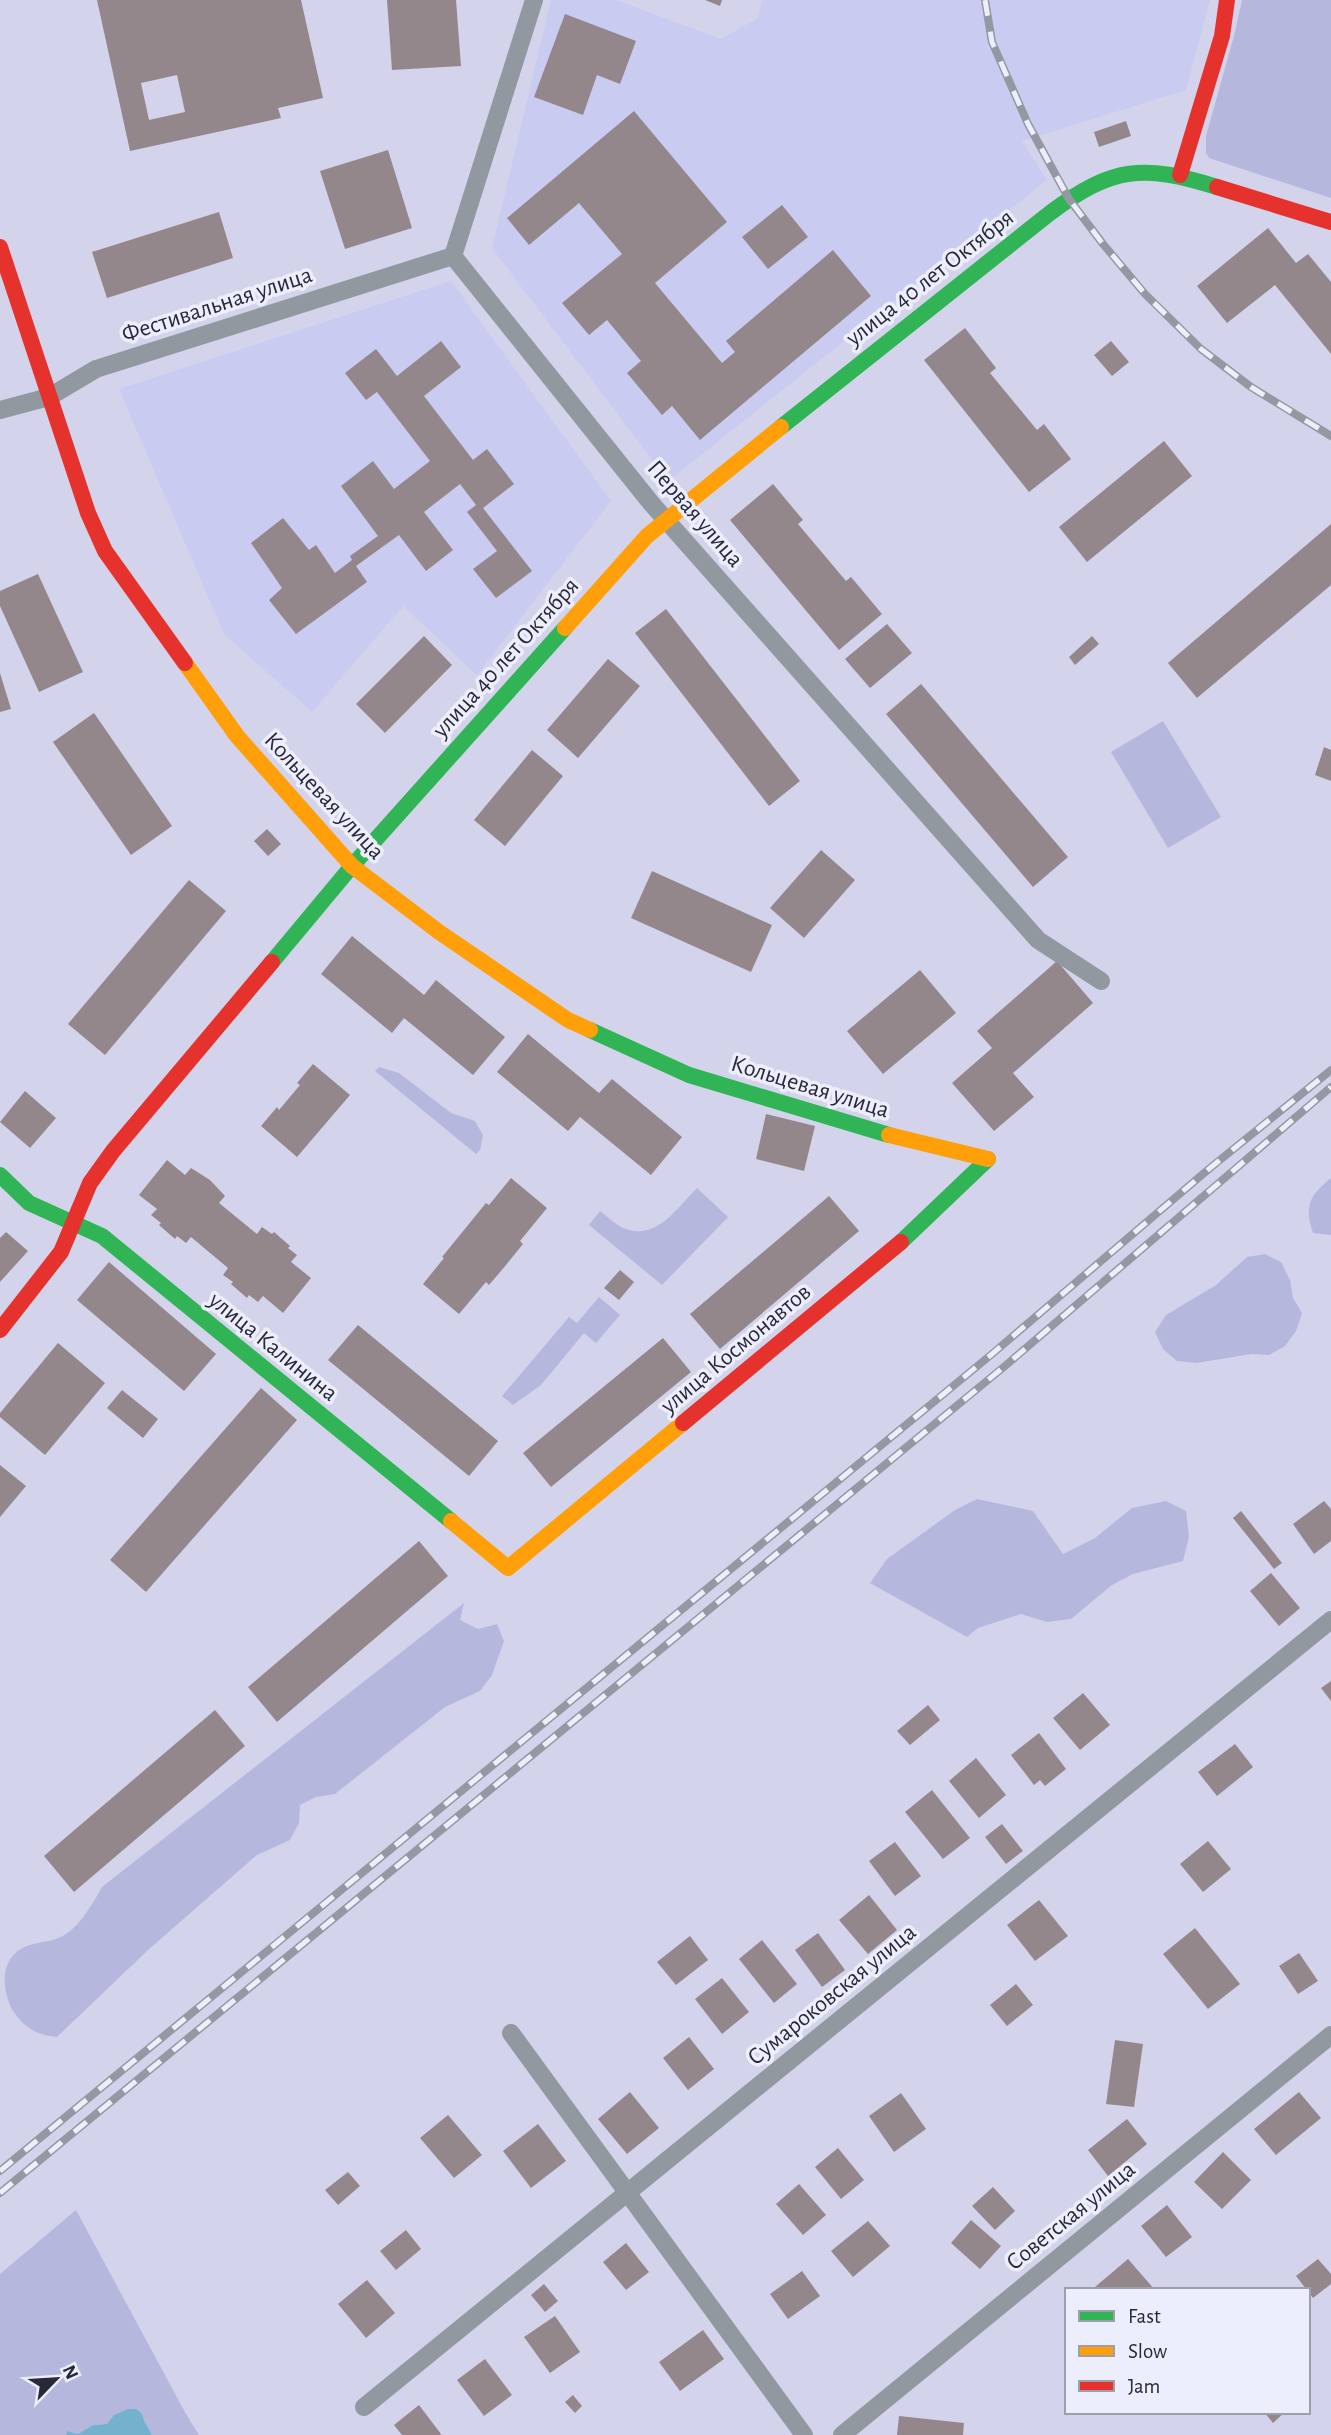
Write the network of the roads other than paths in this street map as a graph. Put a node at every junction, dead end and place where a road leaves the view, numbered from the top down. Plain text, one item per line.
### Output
1 (534, 0) edge
2 (1227, 0) edge
3 (1180, 175) junction
4 (1331, 222) edge
5 (0, 247) edge
6 (453, 256) junction
7 (48, 397) junction
8 (0, 410) edge
9 (666, 519) junction
10 (352, 866) junction
11 (1101, 981) dead end
12 (988, 1159) joint
13 (0, 1175) edge
14 (73, 1224) junction
15 (0, 1330) edge
16 (508, 1568) joint
17 (1331, 1620) edge
18 (511, 2033) dead end
19 (1331, 2035) edge
20 (627, 2193) junction
21 (364, 2407) dead end
22 (804, 2435) edge
23 (842, 2435) edge

1 - 6 street
2 - 3 street
3 - 4 street, улица 40 лет Октября
3 - 9 street, улица 40 лет Октября
5 - 7 street, Кольцевая улица
6 - 7 street, Фестивальная улица
6 - 9 street, Первая улица
7 - 8 street, Фестивальная улица
7 - 10 street, Кольцевая улица
9 - 10 street, улица 40 лет Октября
9 - 11 street, Первая улица
10 - 12 street, Кольцевая улица
10 - 14 street, улица 40 лет Октября
12 - 16 street, улица Космонавтов
13 - 14 street, улица Калинина
14 - 15 street, улица 40 лет Октября
14 - 16 street, улица Калинина
17 - 20 street, Сумароковская улица
18 - 20 street
19 - 23 street, Советская улица
20 - 21 street, Сумароковская улица
20 - 22 street

